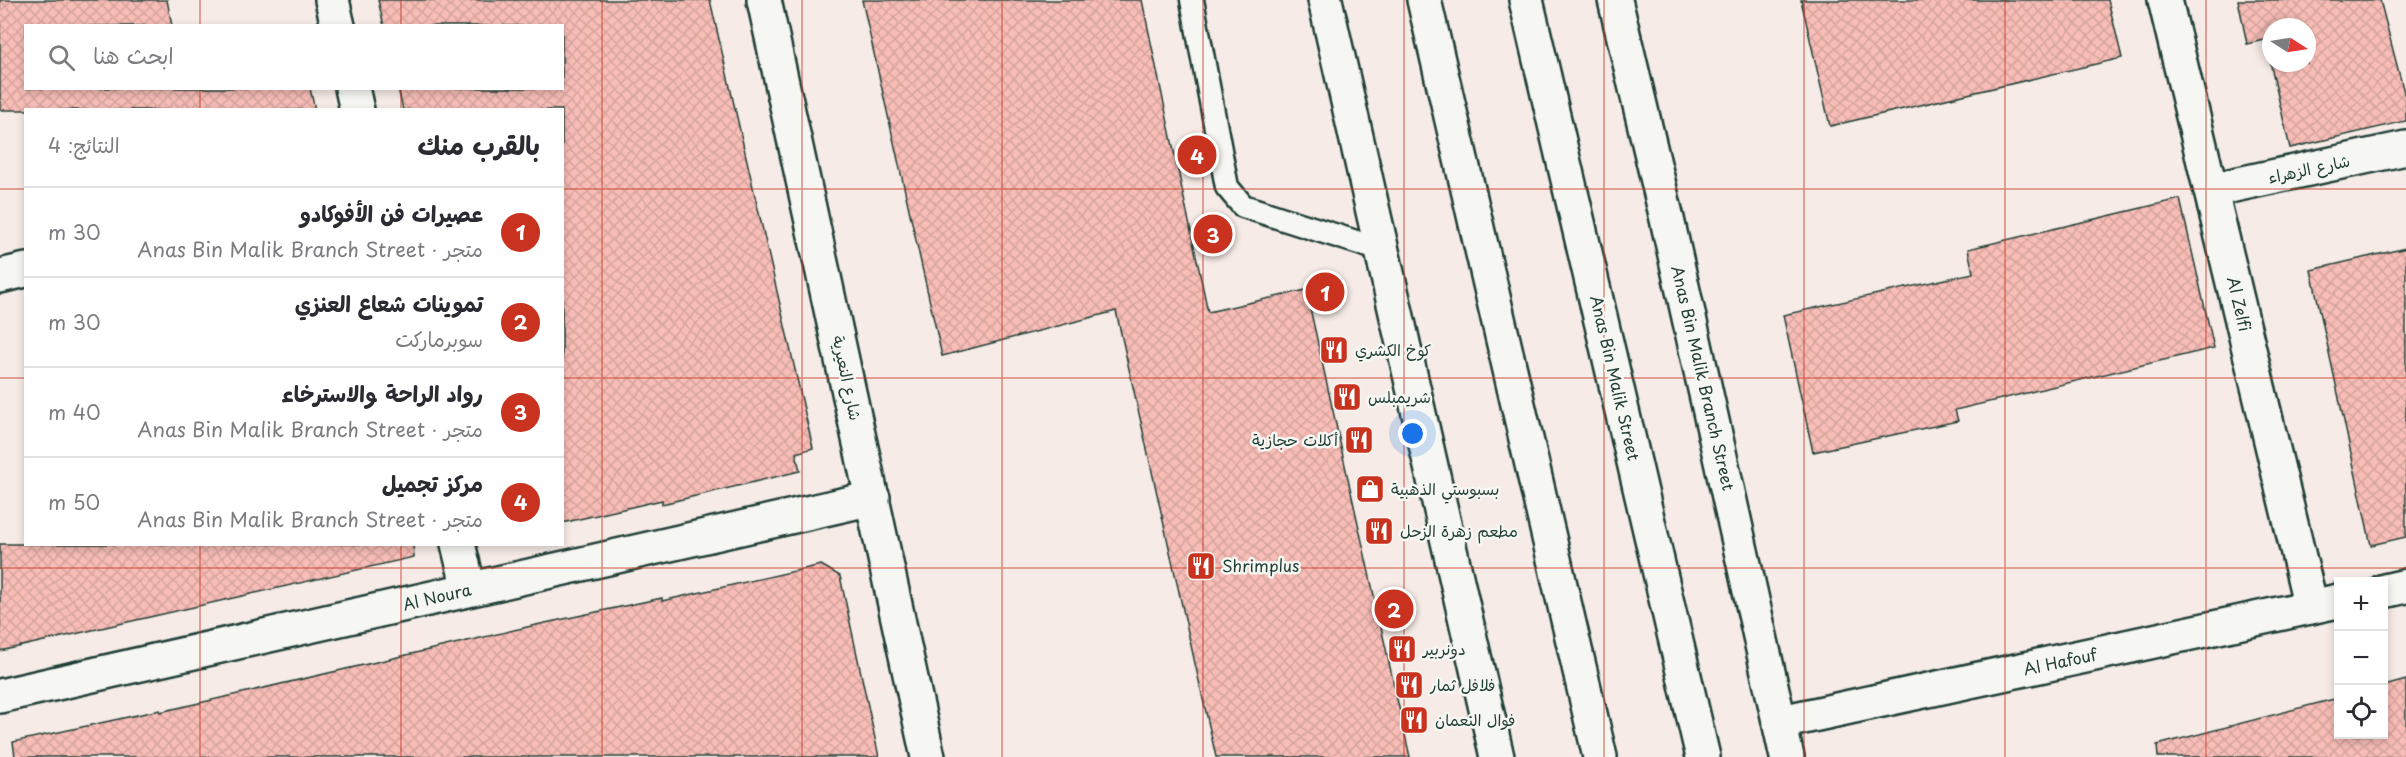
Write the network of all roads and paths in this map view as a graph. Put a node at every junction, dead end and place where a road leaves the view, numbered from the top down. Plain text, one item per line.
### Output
1 (332, 0) edge
2 (764, 0) edge
3 (1191, 0) edge
4 (1325, 0) edge
5 (1424, 0) edge
6 (1526, 0) edge
7 (1615, 0) edge
8 (2165, 0) edge
9 (338, 24) edge
10 (352, 90) edge
11 (357, 108) edge
12 (2406, 148) edge
13 (2211, 190) junction
14 (1381, 250) junction
15 (24, 270) edge
16 (0, 276) edge
17 (873, 498) junction
18 (459, 546) edge
19 (2406, 586) edge
20 (469, 589) junction
21 (2388, 590) edge
22 (2325, 604) edge
23 (0, 696) edge
24 (1781, 722) junction
25 (928, 757) edge
26 (1497, 757) edge
27 (1600, 757) edge
28 (1704, 757) edge
29 (1787, 757) edge

1 - 9 street
2 - 17 street, شارع النعيرية
3 - 14 lane
4 - 14 street
5 - 27 street
6 - 28 street, Anas Bin Malik Street
7 - 24 street, Anas Bin Malik Branch Street
8 - 13 street, Al Zelfi
10 - 11 street
12 - 13 street, شارع الزهراء
13 - 22 street, Al Zelfi
14 - 26 street
15 - 16 street
17 - 20 street, Al Noura
17 - 25 street, شارع النعيرية
18 - 20 street
19 - 21 street
20 - 23 street, Al Noura
22 - 24 street, Al Hafouf
24 - 29 street, Anas Bin Malik Branch Street

